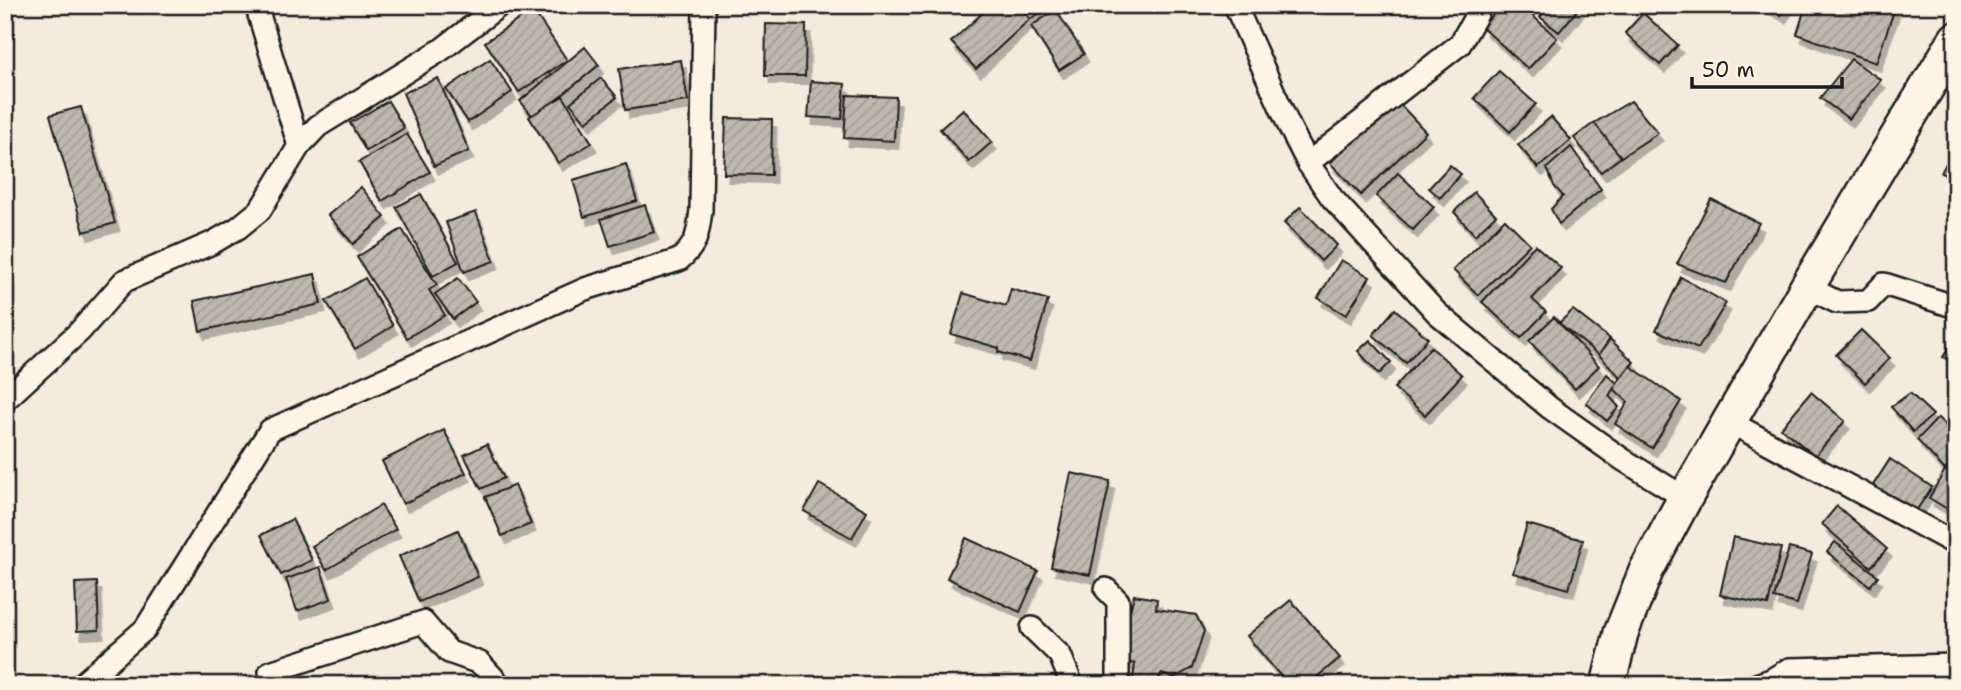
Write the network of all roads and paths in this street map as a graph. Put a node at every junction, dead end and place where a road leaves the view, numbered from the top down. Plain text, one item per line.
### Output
1 (256, 5) edge
2 (500, 5) edge
3 (704, 5) edge
4 (1235, 5) edge
5 (1479, 5) edge
6 (1956, 39) edge
7 (299, 146) junction
8 (1308, 163) junction
9 (1807, 286) junction
10 (1952, 306) dead end
11 (5, 400) edge
12 (1728, 421) junction
13 (1685, 498) junction
14 (1956, 544) edge
15 (1105, 589) dead end
16 (1032, 628) dead end
17 (1956, 665) edge
18 (270, 672) dead end
19 (81, 685) edge
20 (500, 685) edge
21 (1072, 685) edge
22 (1118, 685) edge
23 (1608, 685) edge
24 (1756, 685) edge

1 - 7 street
2 - 7 street
3 - 19 street
4 - 8 street
5 - 8 street
6 - 9 main road
7 - 11 street
8 - 13 street
9 - 10 street
9 - 12 main road
12 - 13 main road
12 - 14 street
13 - 23 main road
15 - 22 street
16 - 21 street
17 - 24 street
18 - 20 street

